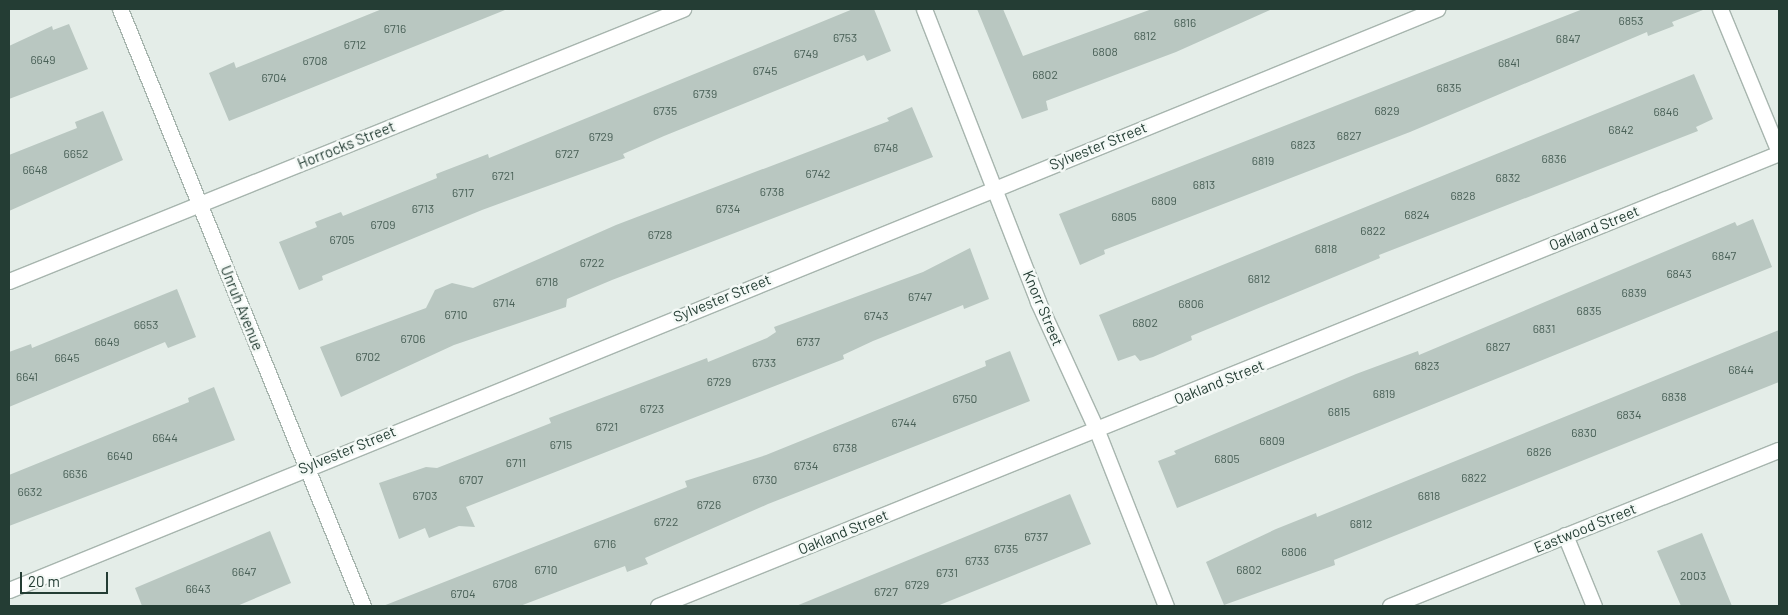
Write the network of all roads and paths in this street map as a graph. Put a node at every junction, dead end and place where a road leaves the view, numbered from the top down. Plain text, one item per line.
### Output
1 (120, 9) edge
2 (683, 9) edge
3 (924, 9) edge
4 (1437, 9) edge
5 (1720, 9) edge
6 (1779, 152) edge
7 (996, 187) junction
8 (200, 203) junction
9 (9, 281) edge
10 (1098, 431) junction
11 (1779, 450) edge
12 (306, 466) junction
13 (1565, 536) junction
14 (9, 590) edge
15 (363, 606) edge
16 (658, 606) edge
17 (1166, 606) edge
18 (1390, 606) edge
19 (1594, 606) edge

1 - 8 street, Unruh Avenue
2 - 8 street, Horrocks Street
3 - 7 street, Knorr Street
4 - 7 street, Sylvester Street
5 - 6 street
6 - 10 street, Oakland Street
7 - 10 street, Knorr Street
7 - 12 street, Sylvester Street
8 - 9 street, Horrocks Street
8 - 12 street, Unruh Avenue
10 - 16 street, Oakland Street
10 - 17 street, Knorr Street
11 - 13 street, Eastwood Street
12 - 14 street, Sylvester Street
12 - 15 street, Unruh Avenue
13 - 18 street, Eastwood Street
13 - 19 street

